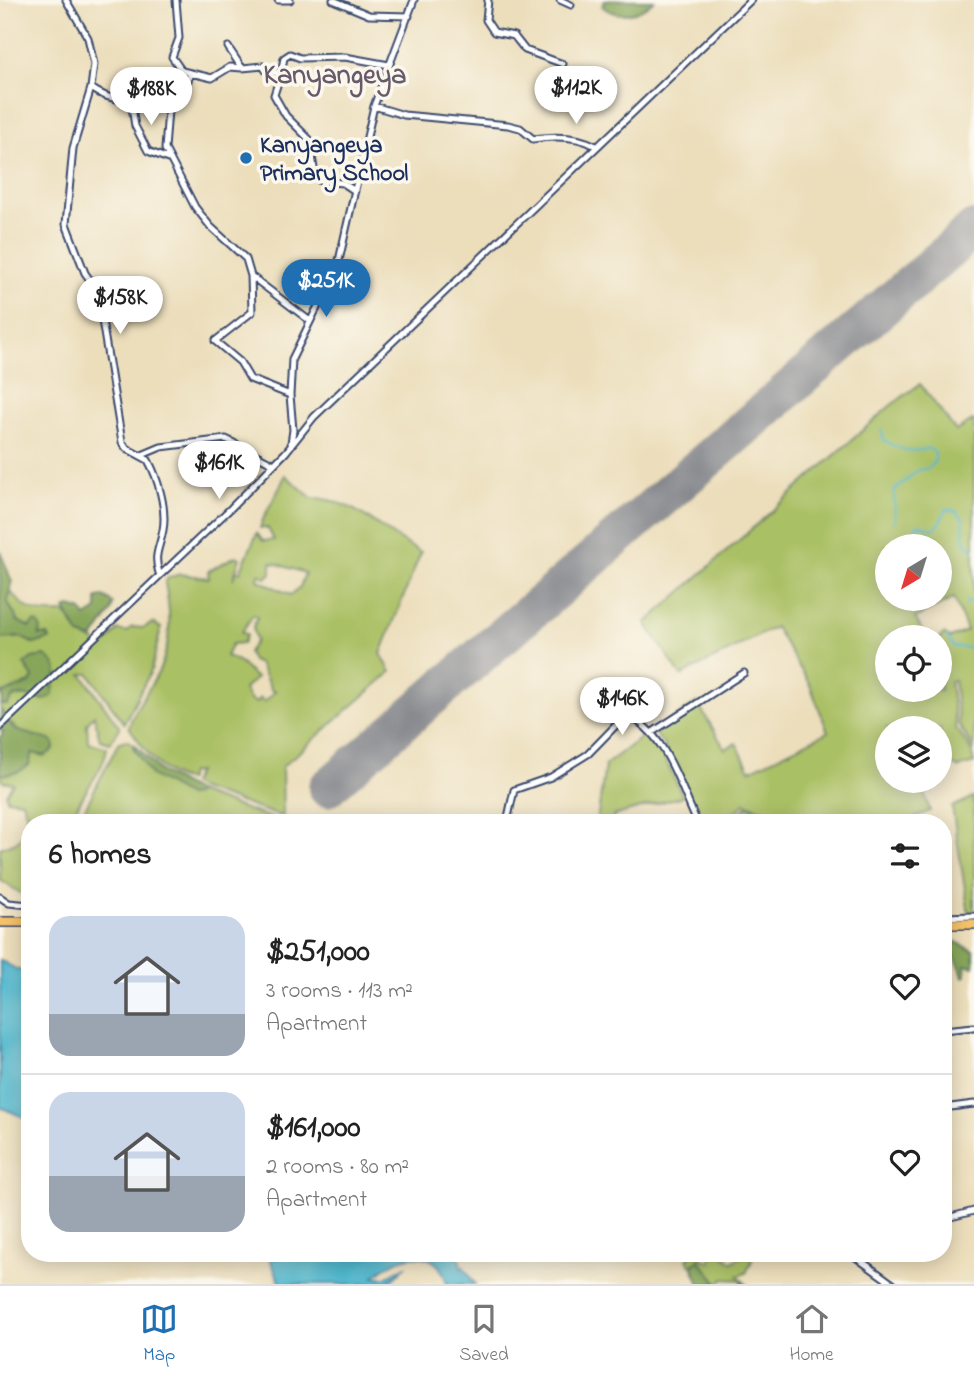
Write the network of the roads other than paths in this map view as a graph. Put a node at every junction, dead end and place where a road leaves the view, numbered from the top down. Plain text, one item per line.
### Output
1 (66, 0) edge
2 (176, 0) edge
3 (278, 0) edge
4 (290, 0) edge
5 (333, 0) edge
6 (414, 0) edge
7 (488, 0) edge
8 (560, 0) edge
9 (751, 0) edge
10 (571, 5) dead end
11 (409, 16) junction
12 (228, 47) dead end
13 (563, 64) dead end
14 (389, 65) junction
15 (242, 68) junction
16 (281, 73) junction
17 (190, 75) junction
18 (91, 88) junction
19 (169, 97) junction
20 (131, 101) junction
21 (374, 106) junction
22 (597, 146) junction
23 (168, 159) junction
24 (355, 191) junction
25 (251, 276) junction
26 (310, 321) junction
27 (290, 395) junction
28 (290, 443) junction
29 (142, 454) junction
30 (274, 464) junction
31 (159, 573) junction
32 (744, 673) dead end
33 (0, 727) edge
34 (652, 733) junction
35 (509, 814) edge
36 (693, 814) edge
37 (0, 897) edge
38 (21, 904) edge
39 (974, 916) edge
40 (952, 917) edge
41 (0, 922) edge
42 (21, 922) edge
43 (952, 924) edge
44 (974, 924) edge
45 (974, 1027) edge
46 (952, 1029) edge
47 (974, 1104) edge
48 (952, 1107) edge
49 (974, 1211) edge
50 (952, 1217) edge
51 (862, 1262) edge
52 (893, 1284) edge

1 - 18 street
2 - 17 street
3 - 4 street
5 - 11 street
6 - 11 street
7 - 13 street
8 - 10 street
9 - 22 street
11 - 14 street
12 - 15 street
14 - 16 street
14 - 21 street
15 - 16 street
15 - 17 street
16 - 24 street
17 - 19 street
18 - 20 street
18 - 29 street
19 - 20 street
19 - 23 street
20 - 23 street
21 - 22 street
21 - 24 street
22 - 28 street
23 - 25 street
24 - 26 street
25 - 26 street
25 - 27 street
26 - 27 street
27 - 28 street
28 - 30 street
29 - 30 street
29 - 31 street
30 - 31 street
31 - 33 street
32 - 34 street
34 - 35 street
34 - 36 street
37 - 38 street
39 - 40 street
41 - 42 highway
43 - 44 highway
45 - 46 street
47 - 48 street
49 - 50 street
51 - 52 street

